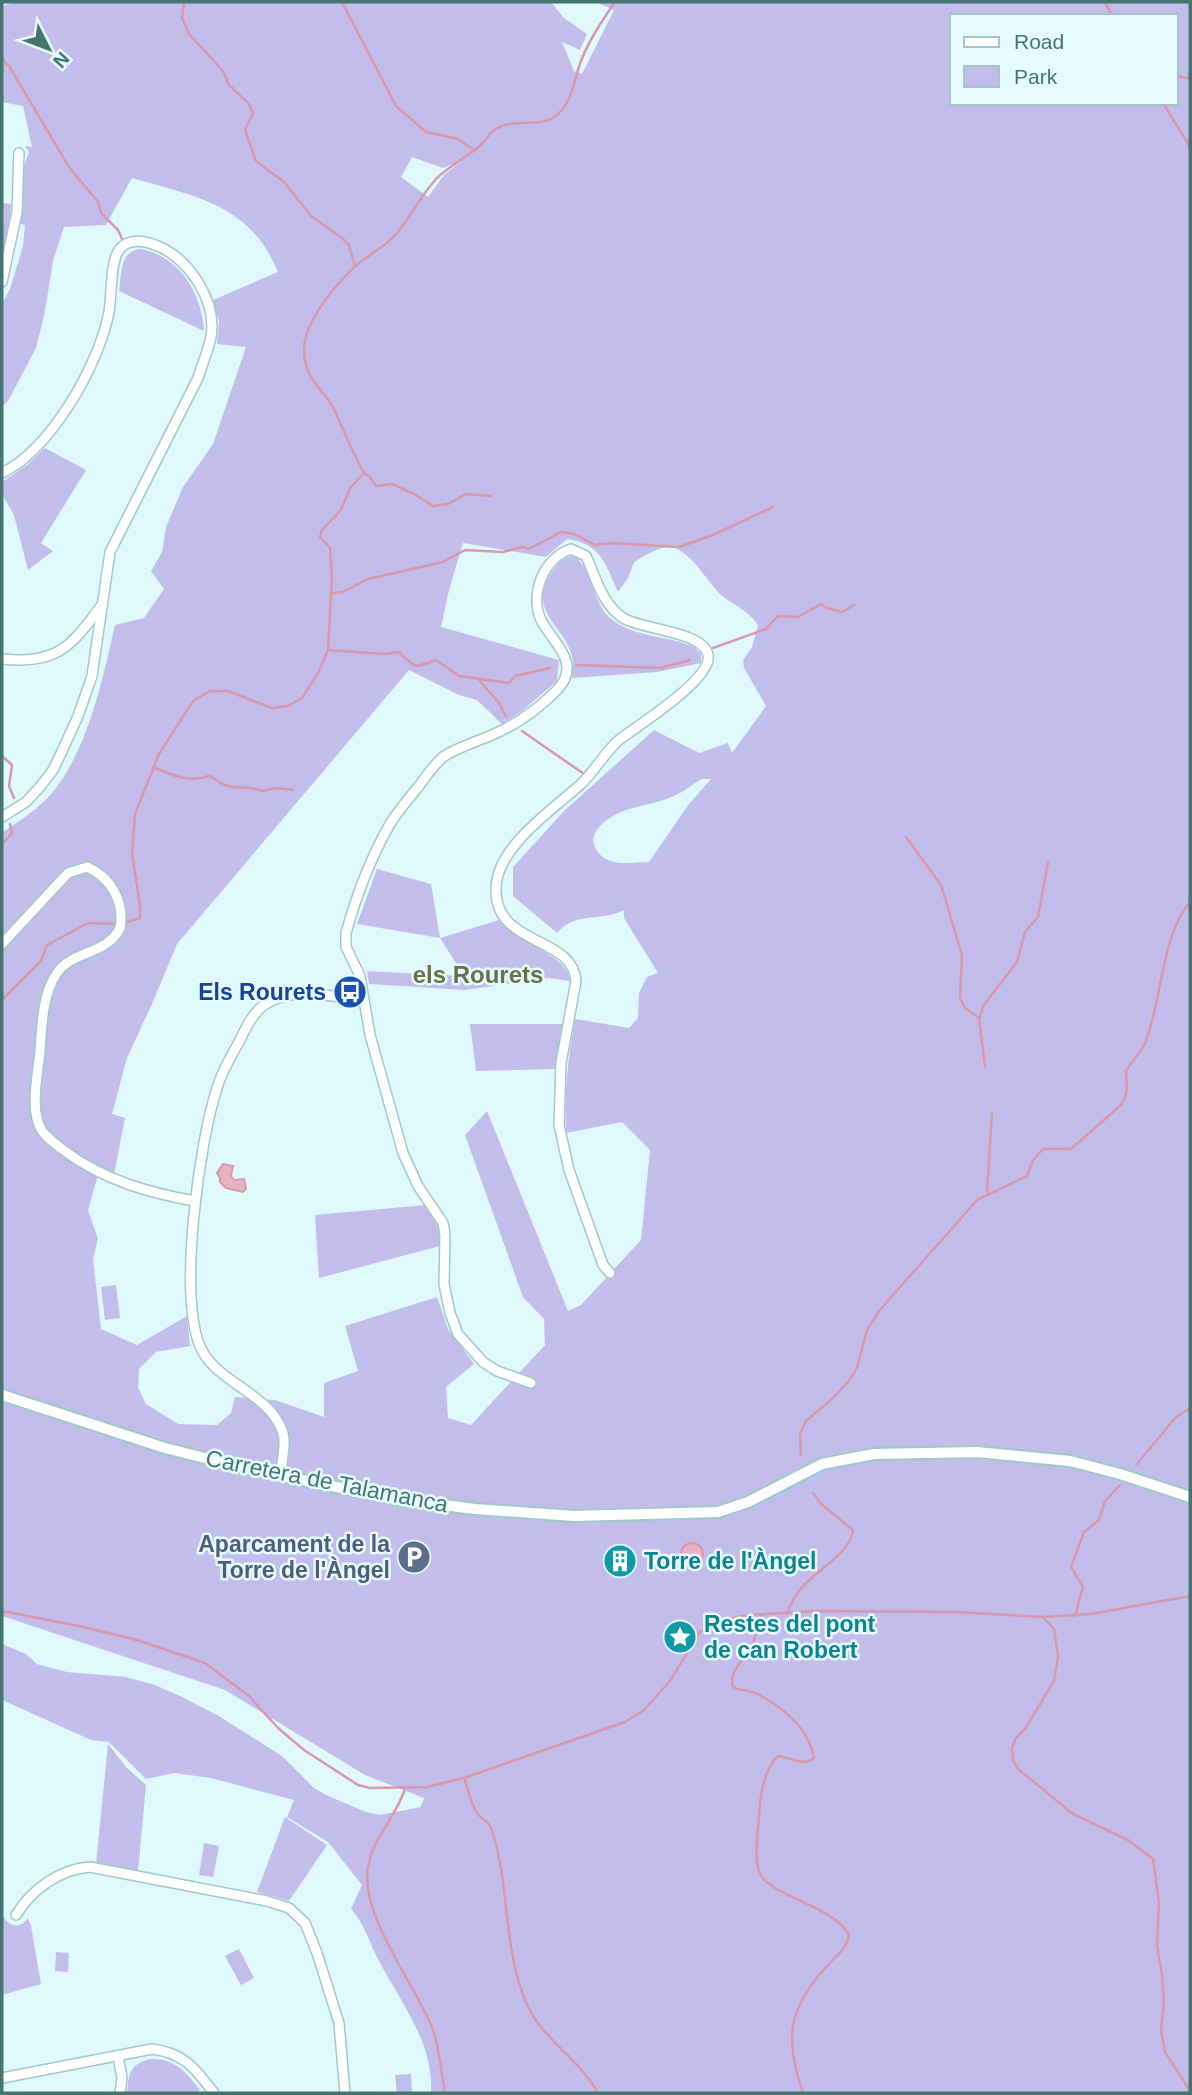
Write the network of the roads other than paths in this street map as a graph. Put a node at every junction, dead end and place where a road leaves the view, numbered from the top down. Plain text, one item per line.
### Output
1 (19, 153) dead end
2 (2, 282) edge
3 (2, 473) edge
4 (102, 605) junction
5 (2, 659) edge
6 (2, 817) edge
7 (2, 944) edge
8 (363, 1000) junction
9 (195, 1201) junction
10 (610, 1273) dead end
11 (531, 1383) dead end
12 (2, 1395) edge
13 (282, 1475) junction
14 (1190, 1497) edge
15 (16, 1915) dead end
16 (118, 2056) junction
17 (2, 2078) edge
18 (120, 2093) edge
19 (214, 2093) edge
20 (345, 2093) edge

1 - 2 street
3 - 4 street
4 - 5 street
4 - 6 street
7 - 9 street
8 - 9 street
8 - 10 street
8 - 11 street
9 - 13 street
12 - 13 street, Carretera de Talamanca
13 - 14 street, Carretera de Talamanca
15 - 20 street
16 - 17 street
16 - 18 street
16 - 19 street

